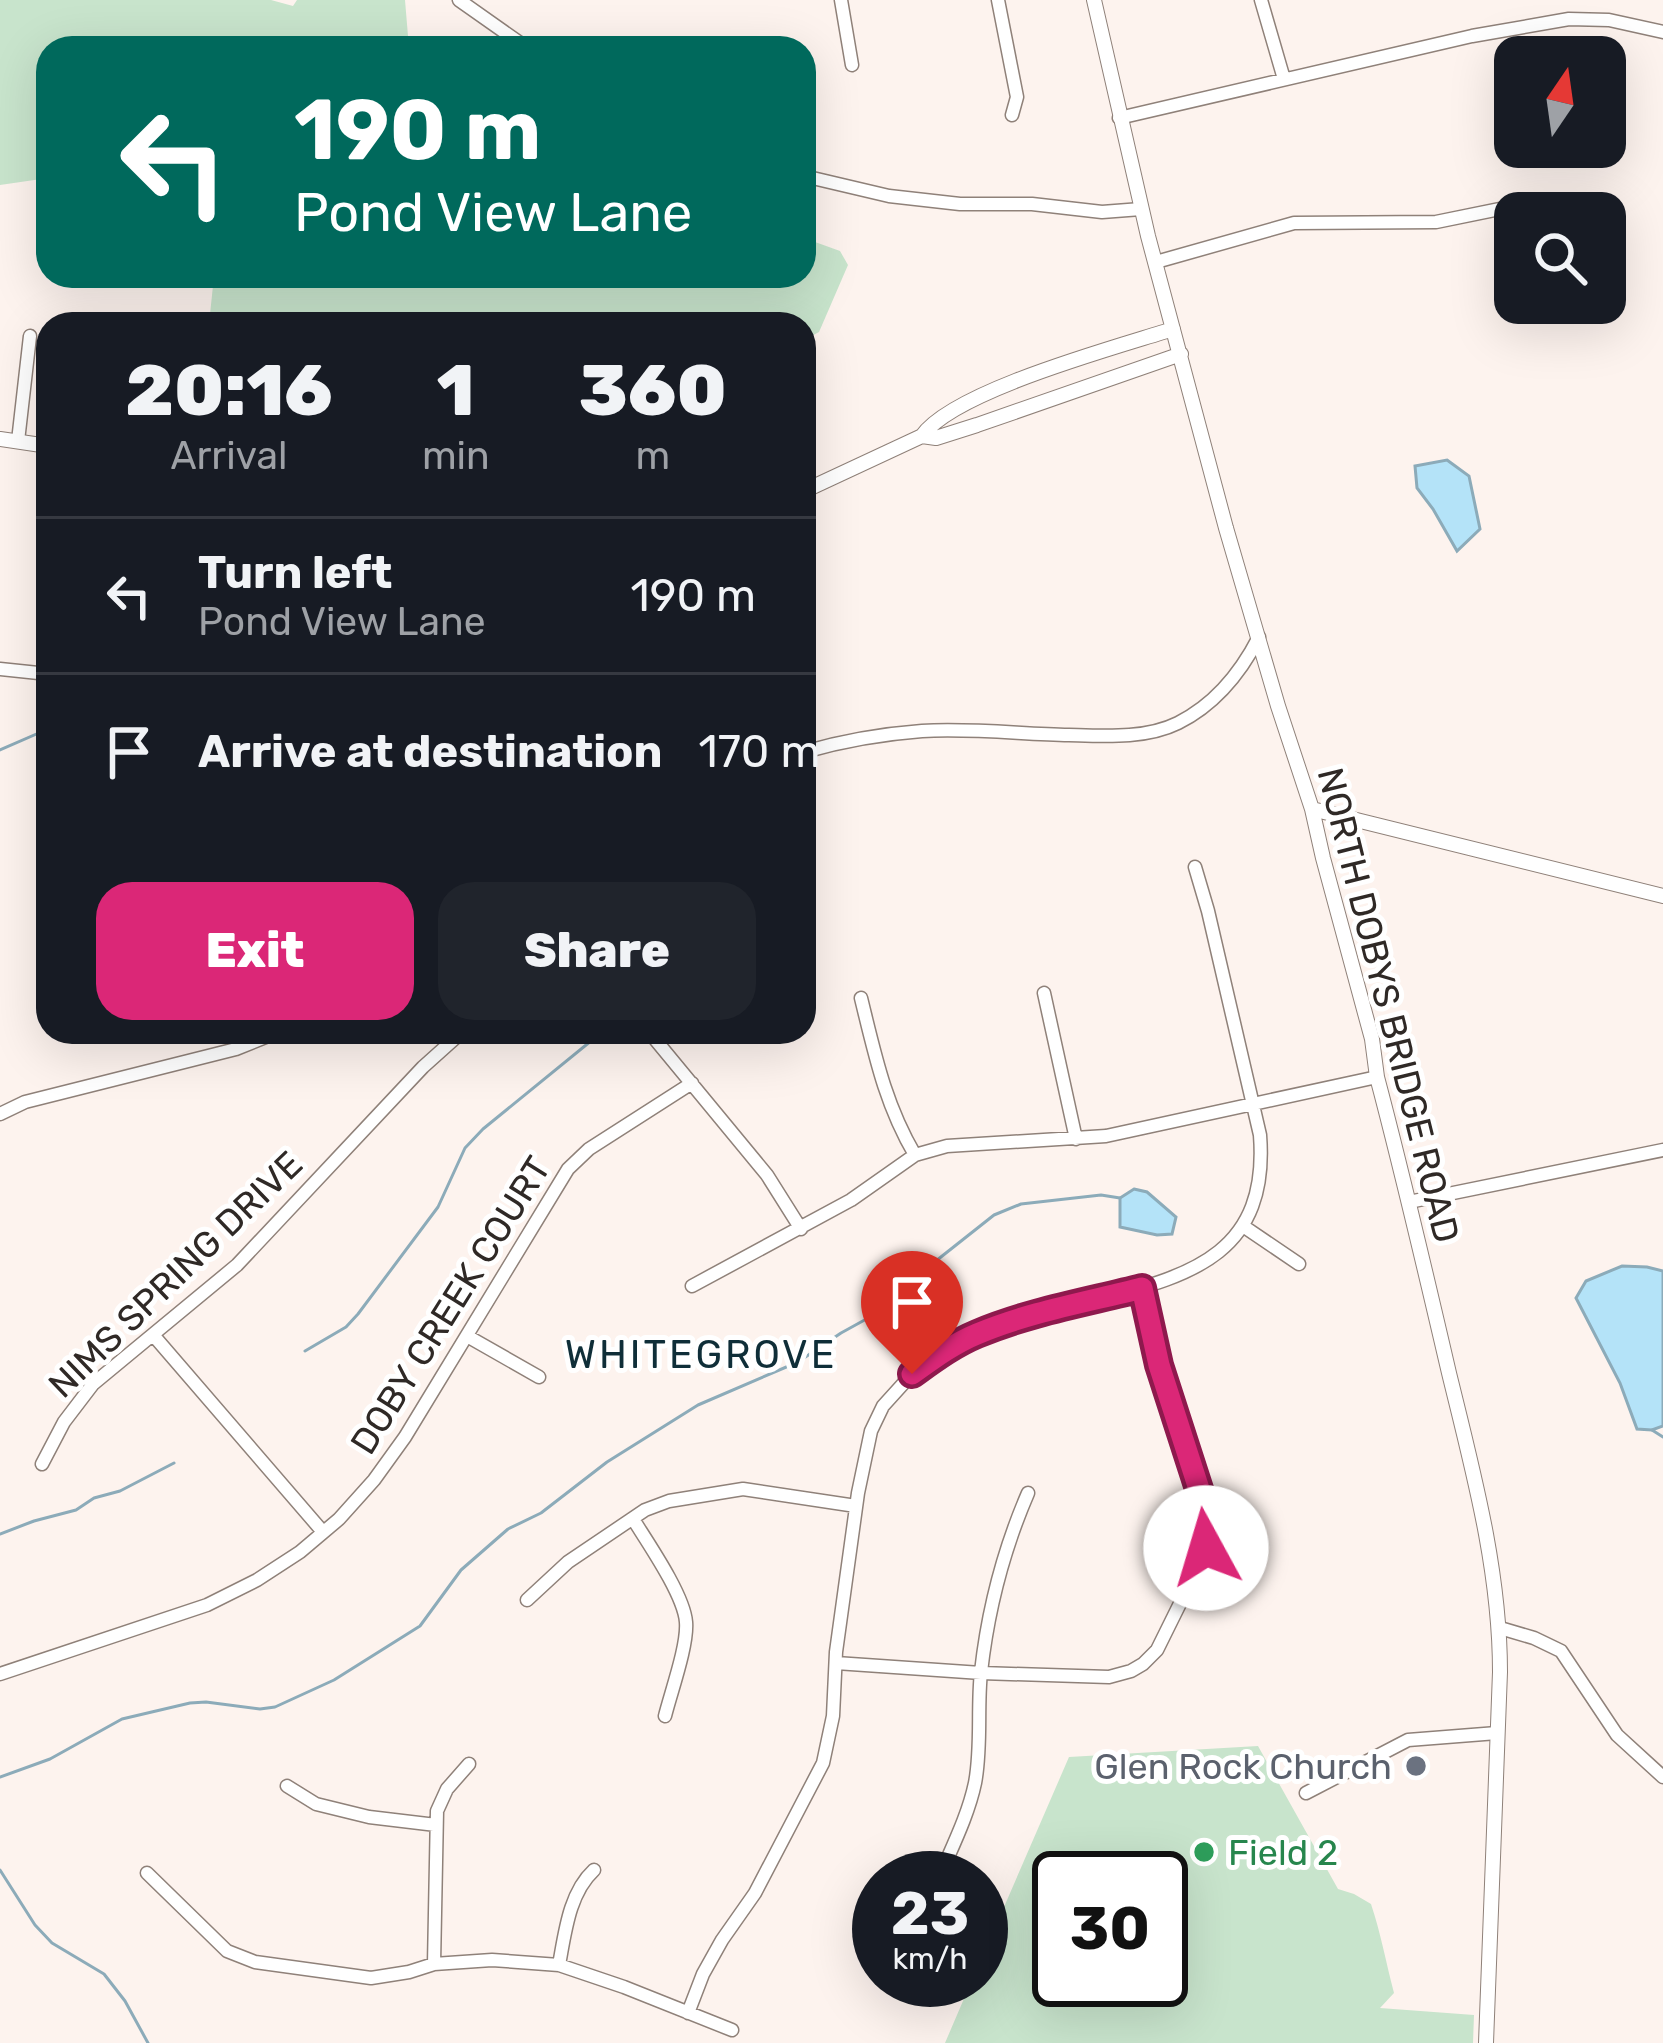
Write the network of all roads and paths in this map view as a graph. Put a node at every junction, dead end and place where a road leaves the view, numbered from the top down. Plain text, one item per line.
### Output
1 (459, 0) edge
2 (841, 0) edge
3 (998, 0) edge
4 (1094, 0) edge
5 (1261, 0) edge
6 (1663, 32) edge
7 (509, 36) edge
8 (852, 65) dead end
9 (1284, 79) junction
10 (1012, 115) dead end
11 (1119, 118) junction
12 (816, 179) edge
13 (1141, 209) junction
14 (1494, 210) edge
15 (1156, 262) junction
16 (1173, 328) junction
17 (30, 336) dead end
18 (1181, 354) junction
19 (922, 436) junction
20 (0, 439) edge
21 (18, 441) junction
22 (36, 444) edge
23 (816, 485) edge
24 (1259, 637) junction
25 (0, 669) edge
26 (36, 673) edge
27 (816, 748) edge
28 (1312, 809) junction
29 (1195, 867) dead end
30 (1663, 896) edge
31 (1044, 993) dead end
32 (861, 998) dead end
33 (248, 1044) edge
34 (449, 1044) edge
35 (659, 1044) edge
36 (1377, 1077) junction
37 (692, 1083) junction
38 (1255, 1104) junction
39 (0, 1114) edge
40 (1076, 1139) junction
41 (1663, 1150) edge
42 (915, 1155) junction
43 (1409, 1202) junction
44 (1243, 1226) junction
45 (801, 1229) junction
46 (1299, 1264) dead end
47 (692, 1286) dead end
48 (1142, 1288) junction
49 (154, 1336) junction
50 (467, 1336) junction
51 (539, 1378) dead end
52 (42, 1464) dead end
53 (1028, 1493) dead end
54 (856, 1506) junction
55 (633, 1519) junction
56 (323, 1532) junction
57 (527, 1600) dead end
58 (1500, 1628) junction
59 (836, 1663) junction
60 (981, 1673) junction
61 (0, 1674) edge
62 (665, 1716) dead end
63 (1497, 1733) junction
64 (469, 1764) dead end
65 (1663, 1777) edge
66 (287, 1786) dead end
67 (1306, 1793) dead end
68 (436, 1825) junction
69 (950, 1851) edge
70 (594, 1870) dead end
71 (147, 1873) dead end
72 (434, 1964) junction
73 (560, 1965) junction
74 (688, 2013) junction
75 (732, 2030) dead end
76 (1486, 2043) edge

1 - 7 street
2 - 8 street
3 - 10 street
4 - 11 street, NORTH DOBYS BRIDGE ROAD
5 - 9 street
6 - 9 street
9 - 11 street
11 - 13 street, NORTH DOBYS BRIDGE ROAD
12 - 13 street
13 - 15 street, NORTH DOBYS BRIDGE ROAD
14 - 15 street
15 - 16 street, NORTH DOBYS BRIDGE ROAD
16 - 18 street, NORTH DOBYS BRIDGE ROAD
16 - 19 street
17 - 21 street
18 - 19 street
18 - 24 street, NORTH DOBYS BRIDGE ROAD
19 - 23 street
20 - 21 street
21 - 22 street
24 - 27 street
24 - 28 street, NORTH DOBYS BRIDGE ROAD
25 - 26 street
28 - 30 street
28 - 36 street, NORTH DOBYS BRIDGE ROAD
29 - 38 street
31 - 40 street
32 - 42 street
33 - 39 street
34 - 49 street, NIMS SPRING DRIVE
35 - 37 street
36 - 38 street
36 - 43 street, NORTH DOBYS BRIDGE ROAD
37 - 45 street
37 - 50 street, DOBY CREEK COURT
38 - 40 street
38 - 44 street
40 - 42 street
41 - 43 street
42 - 45 street
43 - 58 street, NORTH DOBYS BRIDGE ROAD
44 - 46 street
44 - 48 street
45 - 47 street
48 - 54 street
48 - 60 street
49 - 52 street, NIMS SPRING DRIVE
49 - 56 street
50 - 51 street
50 - 56 street, DOBY CREEK COURT
53 - 60 street
54 - 55 street
54 - 59 street
55 - 57 street
55 - 62 street
56 - 61 street, DOBY CREEK COURT
58 - 63 street, NORTH DOBYS BRIDGE ROAD
58 - 65 street
59 - 60 street
59 - 74 street
60 - 69 street
63 - 67 street
63 - 76 street, NORTH DOBYS BRIDGE ROAD
64 - 68 street
66 - 68 street
68 - 72 street
70 - 73 street
71 - 72 street
72 - 73 street
73 - 74 street
74 - 75 street

